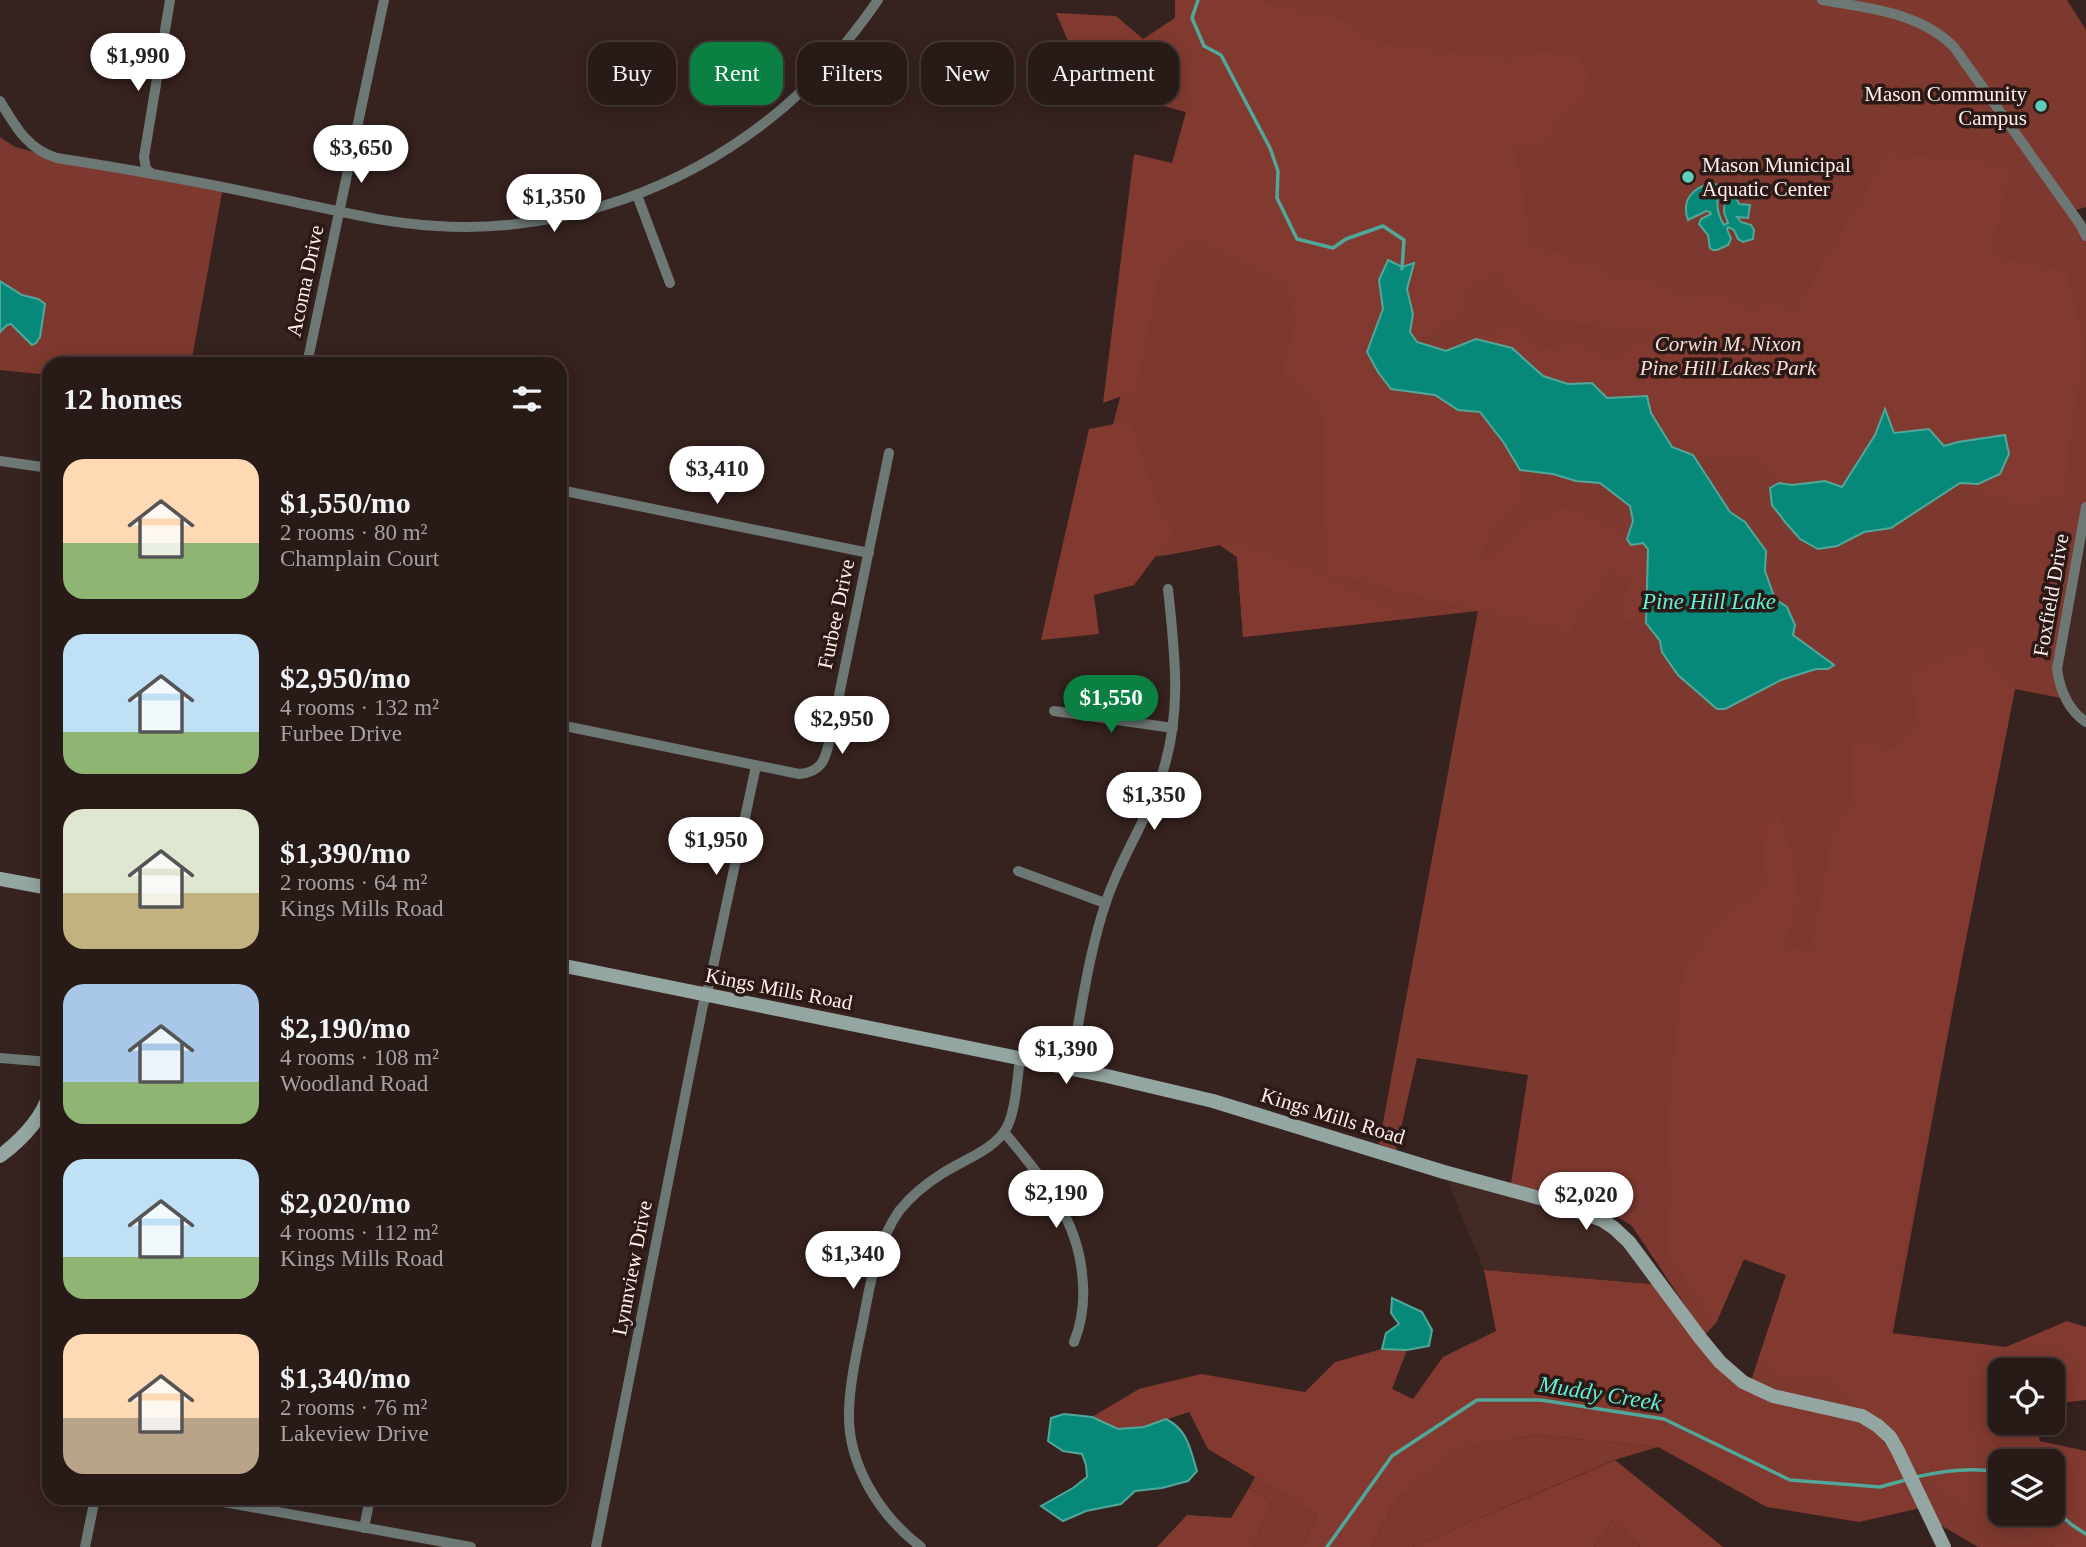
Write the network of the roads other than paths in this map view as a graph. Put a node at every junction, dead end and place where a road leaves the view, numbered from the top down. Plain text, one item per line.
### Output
1 (170, 0) edge
2 (384, 0) edge
3 (878, 0) edge
4 (1822, 0) edge
5 (0, 101) edge
6 (151, 173) junction
7 (637, 195) junction
8 (339, 211) junction
9 (2086, 236) edge
10 (670, 283) dead end
11 (308, 357) edge
12 (890, 453) dead end
13 (0, 461) edge
14 (42, 467) edge
15 (567, 491) edge
16 (2086, 507) edge
17 (869, 553) junction
18 (1168, 589) dead end
19 (1054, 711) dead end
20 (2086, 722) edge
21 (567, 726) edge
22 (1173, 728) junction
23 (756, 766) junction
24 (1018, 871) dead end
25 (0, 879) edge
26 (42, 887) edge
27 (1105, 903) junction
28 (567, 966) edge
29 (706, 996) junction
30 (0, 1058) edge
31 (1020, 1059) junction
32 (42, 1061) edge
33 (1070, 1069) junction
34 (42, 1121) edge
35 (1004, 1132) junction
36 (0, 1156) edge
37 (1074, 1342) dead end
38 (94, 1505) edge
39 (240, 1505) edge
40 (369, 1505) edge
41 (364, 1528) junction
42 (917, 1546) edge
43 (85, 1547) edge
44 (471, 1547) edge
45 (596, 1547) edge
46 (1944, 1547) edge

1 - 6 street
2 - 8 street, Acoma Drive
3 - 7 street
4 - 9 street
5 - 6 street
6 - 8 street
7 - 8 street
7 - 10 street
8 - 11 street, Acoma Drive
12 - 17 street, Furbee Drive
13 - 14 street
15 - 17 street
16 - 20 street, Foxfield Drive
17 - 23 street, Furbee Drive
18 - 22 street
19 - 22 street
21 - 23 street, Furbee Drive
22 - 27 street
23 - 29 street, Lynnview Drive
24 - 27 street
25 - 26 street
27 - 33 street
28 - 29 street, Kings Mills Road
29 - 31 street, Kings Mills Road
29 - 45 street, Lynnview Drive
30 - 32 street
31 - 33 street, Kings Mills Road
31 - 35 street
33 - 46 street, Kings Mills Road
34 - 36 street
35 - 37 street
35 - 42 street
38 - 43 street
39 - 41 street
40 - 41 street
41 - 44 street

